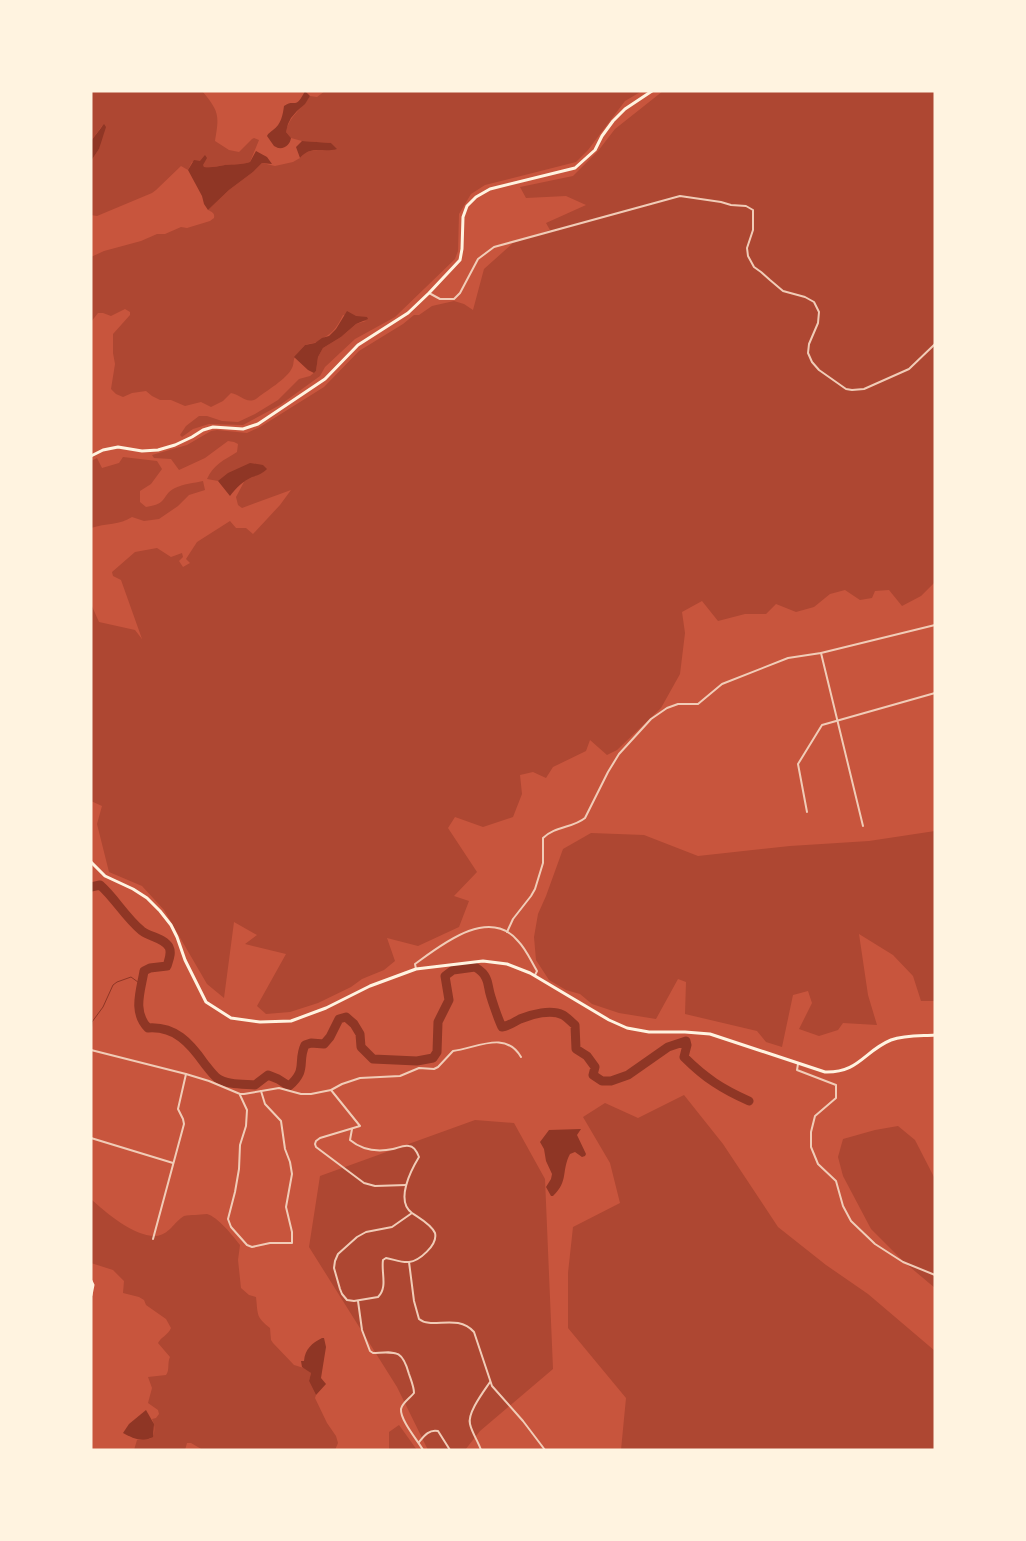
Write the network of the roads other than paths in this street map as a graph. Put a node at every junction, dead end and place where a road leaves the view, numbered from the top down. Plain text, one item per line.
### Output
1 (652, 91) edge
2 (429, 293) junction
3 (935, 344) edge
4 (91, 456) edge
5 (935, 625) edge
6 (821, 653) junction
7 (935, 693) edge
8 (838, 721) junction
9 (807, 812) dead end
10 (863, 826) dead end
11 (91, 862) edge
12 (507, 932) junction
13 (416, 969) junction
14 (535, 977) junction
15 (935, 1035) edge
16 (91, 1050) edge
17 (521, 1058) dead end
18 (798, 1064) junction
19 (186, 1074) junction
20 (331, 1090) junction
21 (261, 1091) junction
22 (240, 1094) junction
23 (352, 1129) junction
24 (91, 1138) edge
25 (173, 1163) junction
26 (406, 1185) junction
27 (412, 1213) junction
28 (153, 1239) dead end
29 (409, 1262) junction
30 (935, 1275) edge
31 (91, 1281) edge
32 (91, 1295) edge
33 (358, 1300) junction
34 (490, 1382) junction
35 (419, 1442) junction
36 (423, 1450) edge
37 (450, 1450) edge
38 (481, 1450) edge
39 (544, 1450) edge

1 - 2 main road
2 - 3 street
2 - 4 main road
5 - 6 street
6 - 8 street
6 - 12 street
7 - 8 street
8 - 9 street
8 - 10 street
11 - 13 main road
12 - 13 street
12 - 14 street
13 - 14 main road
14 - 18 main road
15 - 18 main road
16 - 19 street
17 - 20 street
18 - 30 street
19 - 22 street
19 - 25 street
20 - 21 street
20 - 23 street
21 - 22 street
21 - 22 street
23 - 26 street
23 - 26 street
24 - 25 street
25 - 28 street
26 - 27 street
27 - 29 street
27 - 33 street
29 - 33 street
29 - 34 street
31 - 32 main road
33 - 35 street
34 - 38 street
34 - 39 street
35 - 36 street
35 - 37 street

